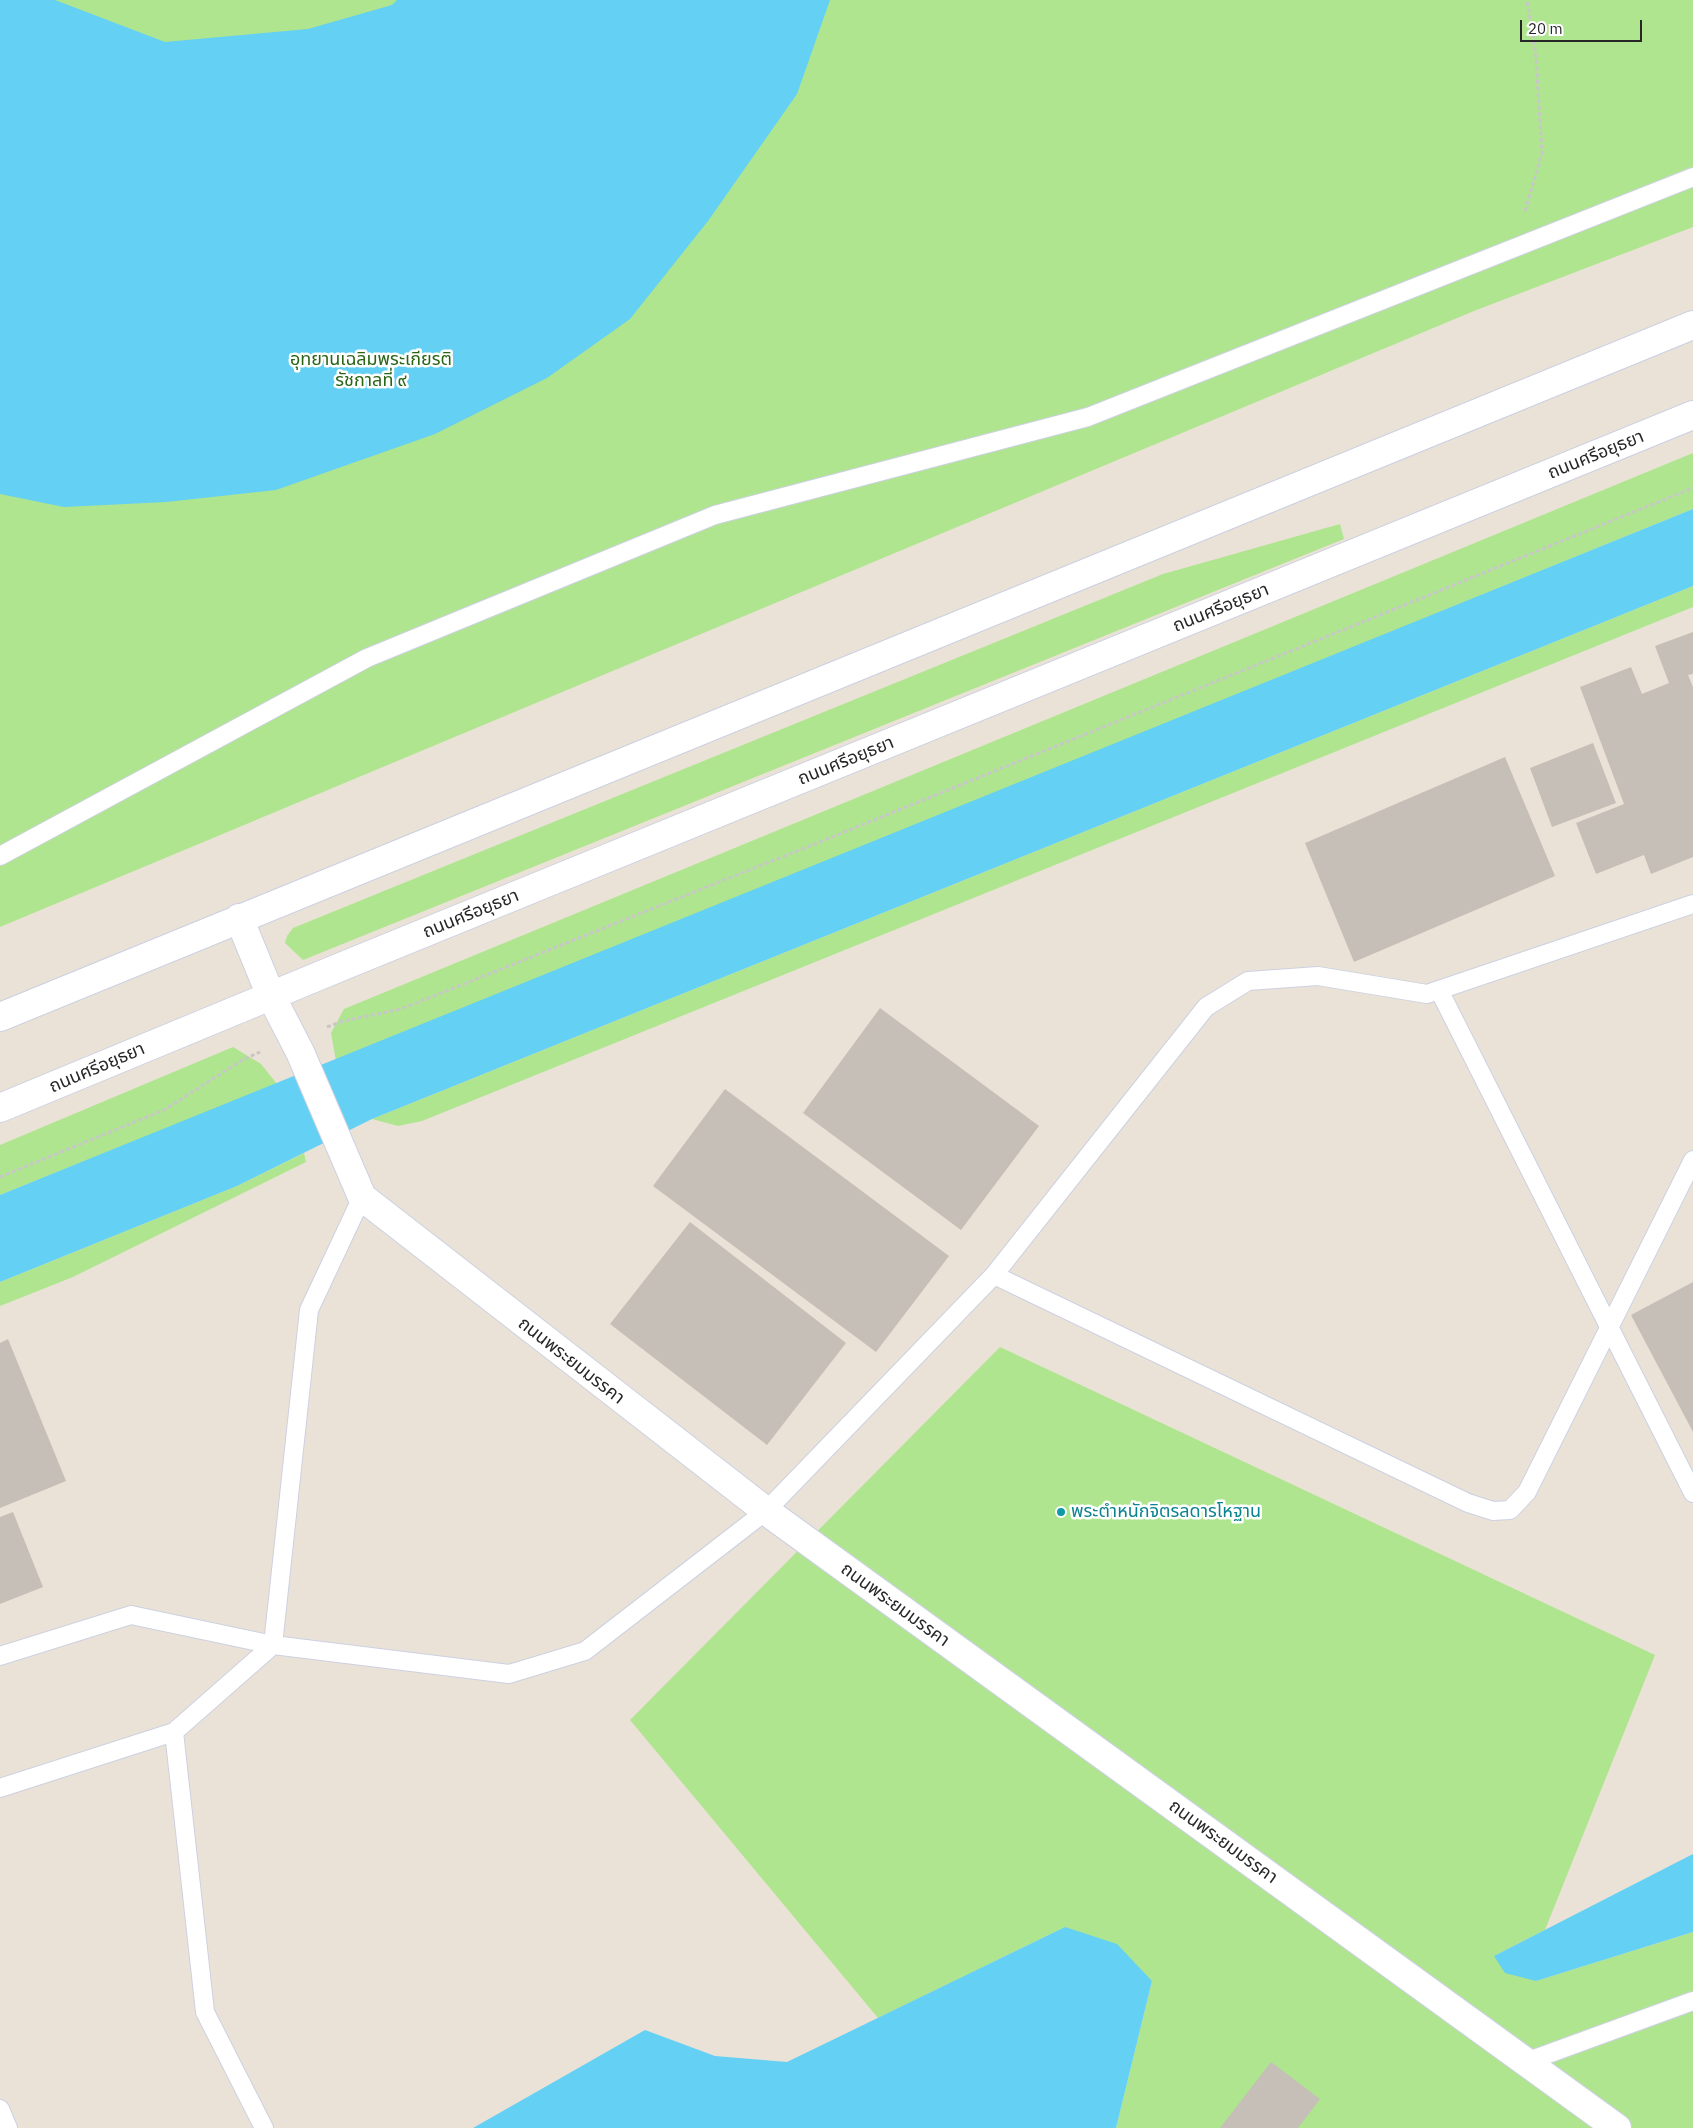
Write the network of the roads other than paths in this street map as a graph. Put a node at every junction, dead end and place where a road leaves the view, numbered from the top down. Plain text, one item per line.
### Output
1 (1693, 177) edge
2 (1693, 325) edge
3 (1693, 415) edge
4 (0, 856) edge
5 (1693, 904) edge
6 (239, 918) junction
7 (1439, 990) junction
8 (271, 996) junction
9 (0, 1017) edge
10 (0, 1108) edge
11 (1693, 1160) edge
12 (362, 1197) junction
13 (994, 1275) junction
14 (1608, 1328) junction
15 (1693, 1493) edge
16 (766, 1511) junction
17 (273, 1645) junction
18 (0, 1656) edge
19 (174, 1732) junction
20 (0, 1788) edge
21 (1693, 2000) edge
22 (1526, 2062) junction
23 (0, 2109) edge
24 (8, 2128) edge
25 (264, 2128) edge
26 (1617, 2128) edge

1 - 4 lane
2 - 6 main road
3 - 8 main road, ถนนศรีอยุธยา
5 - 7 lane
6 - 8 main road, ถนนพระยมมรรคา
6 - 9 main road
7 - 13 lane
7 - 14 lane
8 - 10 main road, ถนนศรีอยุธยา
8 - 12 main road, ถนนพระยมมรรคา
11 - 14 lane
12 - 16 main road, ถนนพระยมมรรคา
12 - 17 lane
13 - 14 lane
13 - 16 lane
14 - 15 lane
16 - 17 lane
16 - 22 main road, ถนนพระยมมรรคา
17 - 18 lane
17 - 19 lane
19 - 20 lane
19 - 25 lane
21 - 22 lane
22 - 26 main road, ถนนพระยมมรรคา
23 - 24 lane

